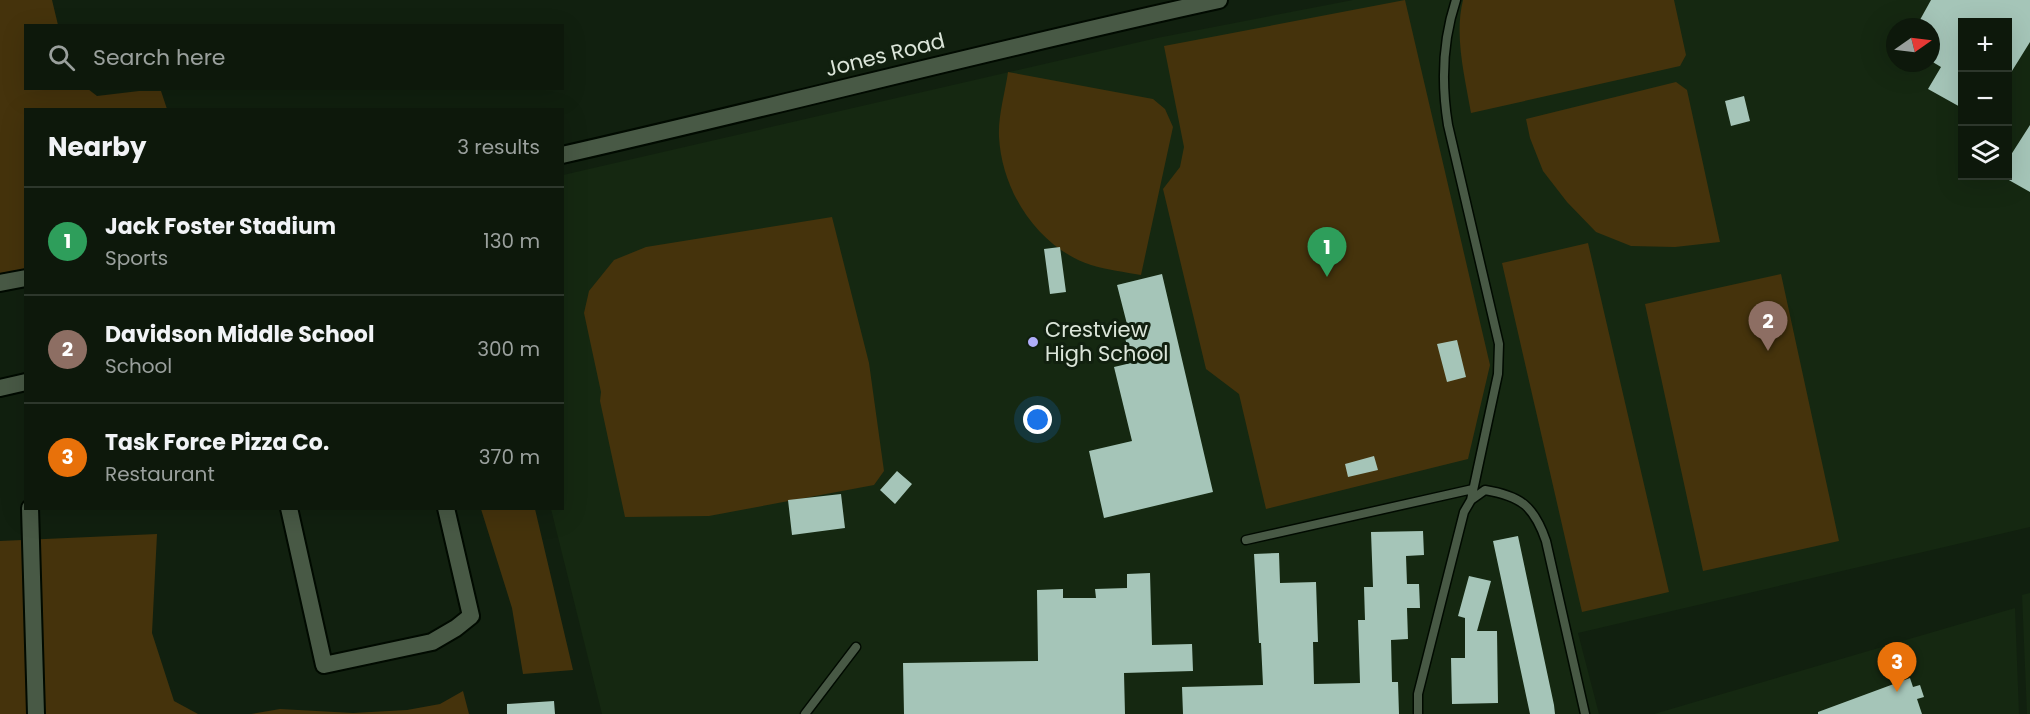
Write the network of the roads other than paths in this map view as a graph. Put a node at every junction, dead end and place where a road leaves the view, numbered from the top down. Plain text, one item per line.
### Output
1 (1219, 0) edge
2 (1456, 0) edge
3 (564, 155) edge
4 (24, 278) edge
5 (0, 283) edge
6 (24, 382) edge
7 (0, 388) edge
8 (1473, 489) junction
9 (1471, 500) junction
10 (30, 510) edge
11 (289, 510) edge
12 (446, 510) edge
13 (1246, 540) dead end
14 (856, 647) dead end
15 (36, 714) edge
16 (805, 714) edge
17 (1418, 714) edge
18 (1586, 714) edge

1 - 3 street, Jones Road
2 - 8 lane
4 - 5 street
6 - 7 street
8 - 9 lane
8 - 13 lane
9 - 17 lane
9 - 18 lane
10 - 15 street
11 - 12 street
14 - 16 lane

